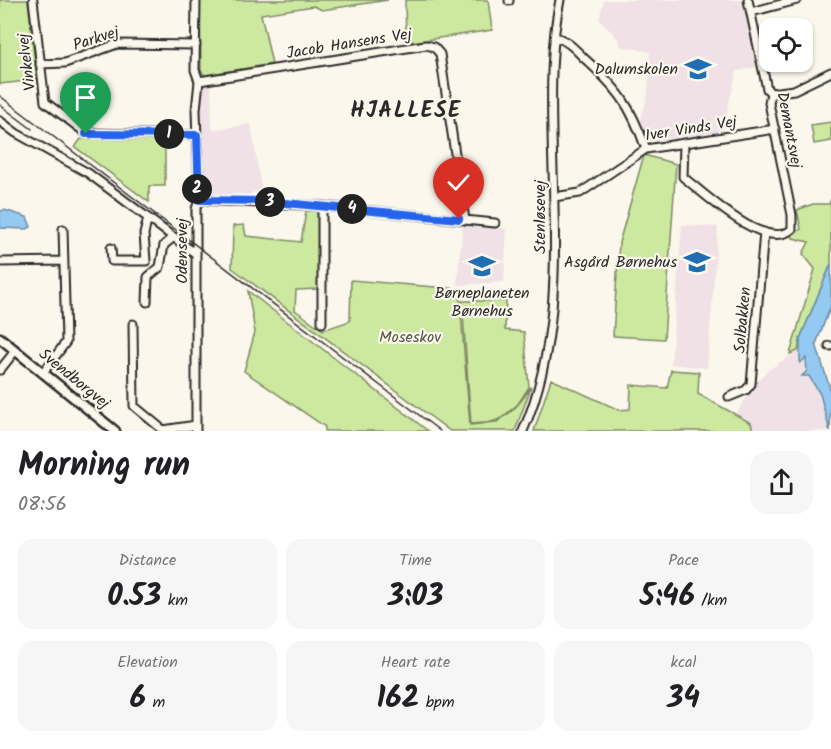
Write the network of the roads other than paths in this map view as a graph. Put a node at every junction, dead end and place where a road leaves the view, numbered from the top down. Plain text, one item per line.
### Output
1 (33, 0) edge
2 (196, 0) edge
3 (560, 0) edge
4 (748, 0) edge
5 (797, 0) edge
6 (751, 12) junction
7 (555, 37) junction
8 (196, 45) junction
9 (40, 64) junction
10 (831, 72) edge
11 (199, 81) junction
12 (771, 93) junction
13 (0, 121) edge
14 (775, 129) junction
15 (197, 135) junction
16 (684, 143) junction
17 (646, 149) junction
18 (554, 197) junction
19 (199, 200) junction
20 (322, 206) junction
21 (148, 218) junction
22 (465, 220) junction
23 (495, 223) dead end
24 (63, 229) dead end
25 (764, 232) junction
26 (174, 237) junction
27 (111, 248) dead end
28 (196, 254) junction
29 (64, 261) junction
30 (0, 262) edge
31 (147, 302) dead end
32 (322, 323) dead end
33 (133, 324) dead end
34 (0, 338) edge
35 (15, 351) junction
36 (0, 370) edge
37 (43, 374) junction
38 (729, 397) dead end
39 (196, 428) edge
40 (114, 431) edge
41 (523, 431) edge

1 - 9 street, Vinkelvej
2 - 8 street, Odensevej
3 - 7 street, Stenløsevej
4 - 6 street, Demantsvej
5 - 6 street
6 - 12 street, Demantsvej
7 - 17 street
7 - 18 street, Stenløsevej
8 - 9 street, Parkvej
8 - 11 street, Odensevej
9 - 15 street, Vinkelvej
10 - 12 street
11 - 15 street, Odensevej
11 - 22 street, Jacob Hansens Vej
12 - 14 street, Demantsvej
13 - 21 street
14 - 16 street, Iver Vinds Vej
14 - 25 street, Demantsvej
15 - 19 street, Odensevej
16 - 17 street, Iver Vinds Vej
16 - 25 street
17 - 18 street, Iver Vinds Vej
18 - 41 street, Stenløsevej
19 - 20 street
19 - 28 street, Odensevej
20 - 22 street
20 - 32 street
21 - 26 street
21 - 27 street
22 - 23 street
24 - 29 street
25 - 38 street, Solbakken
26 - 28 street
26 - 31 street
28 - 39 street, Odensevej
29 - 30 street
29 - 37 street
33 - 39 street
34 - 35 main road, Svendborgvej
35 - 36 street, Svendborgvej
35 - 37 main road, Svendborgvej
37 - 40 main road, Svendborgvej

